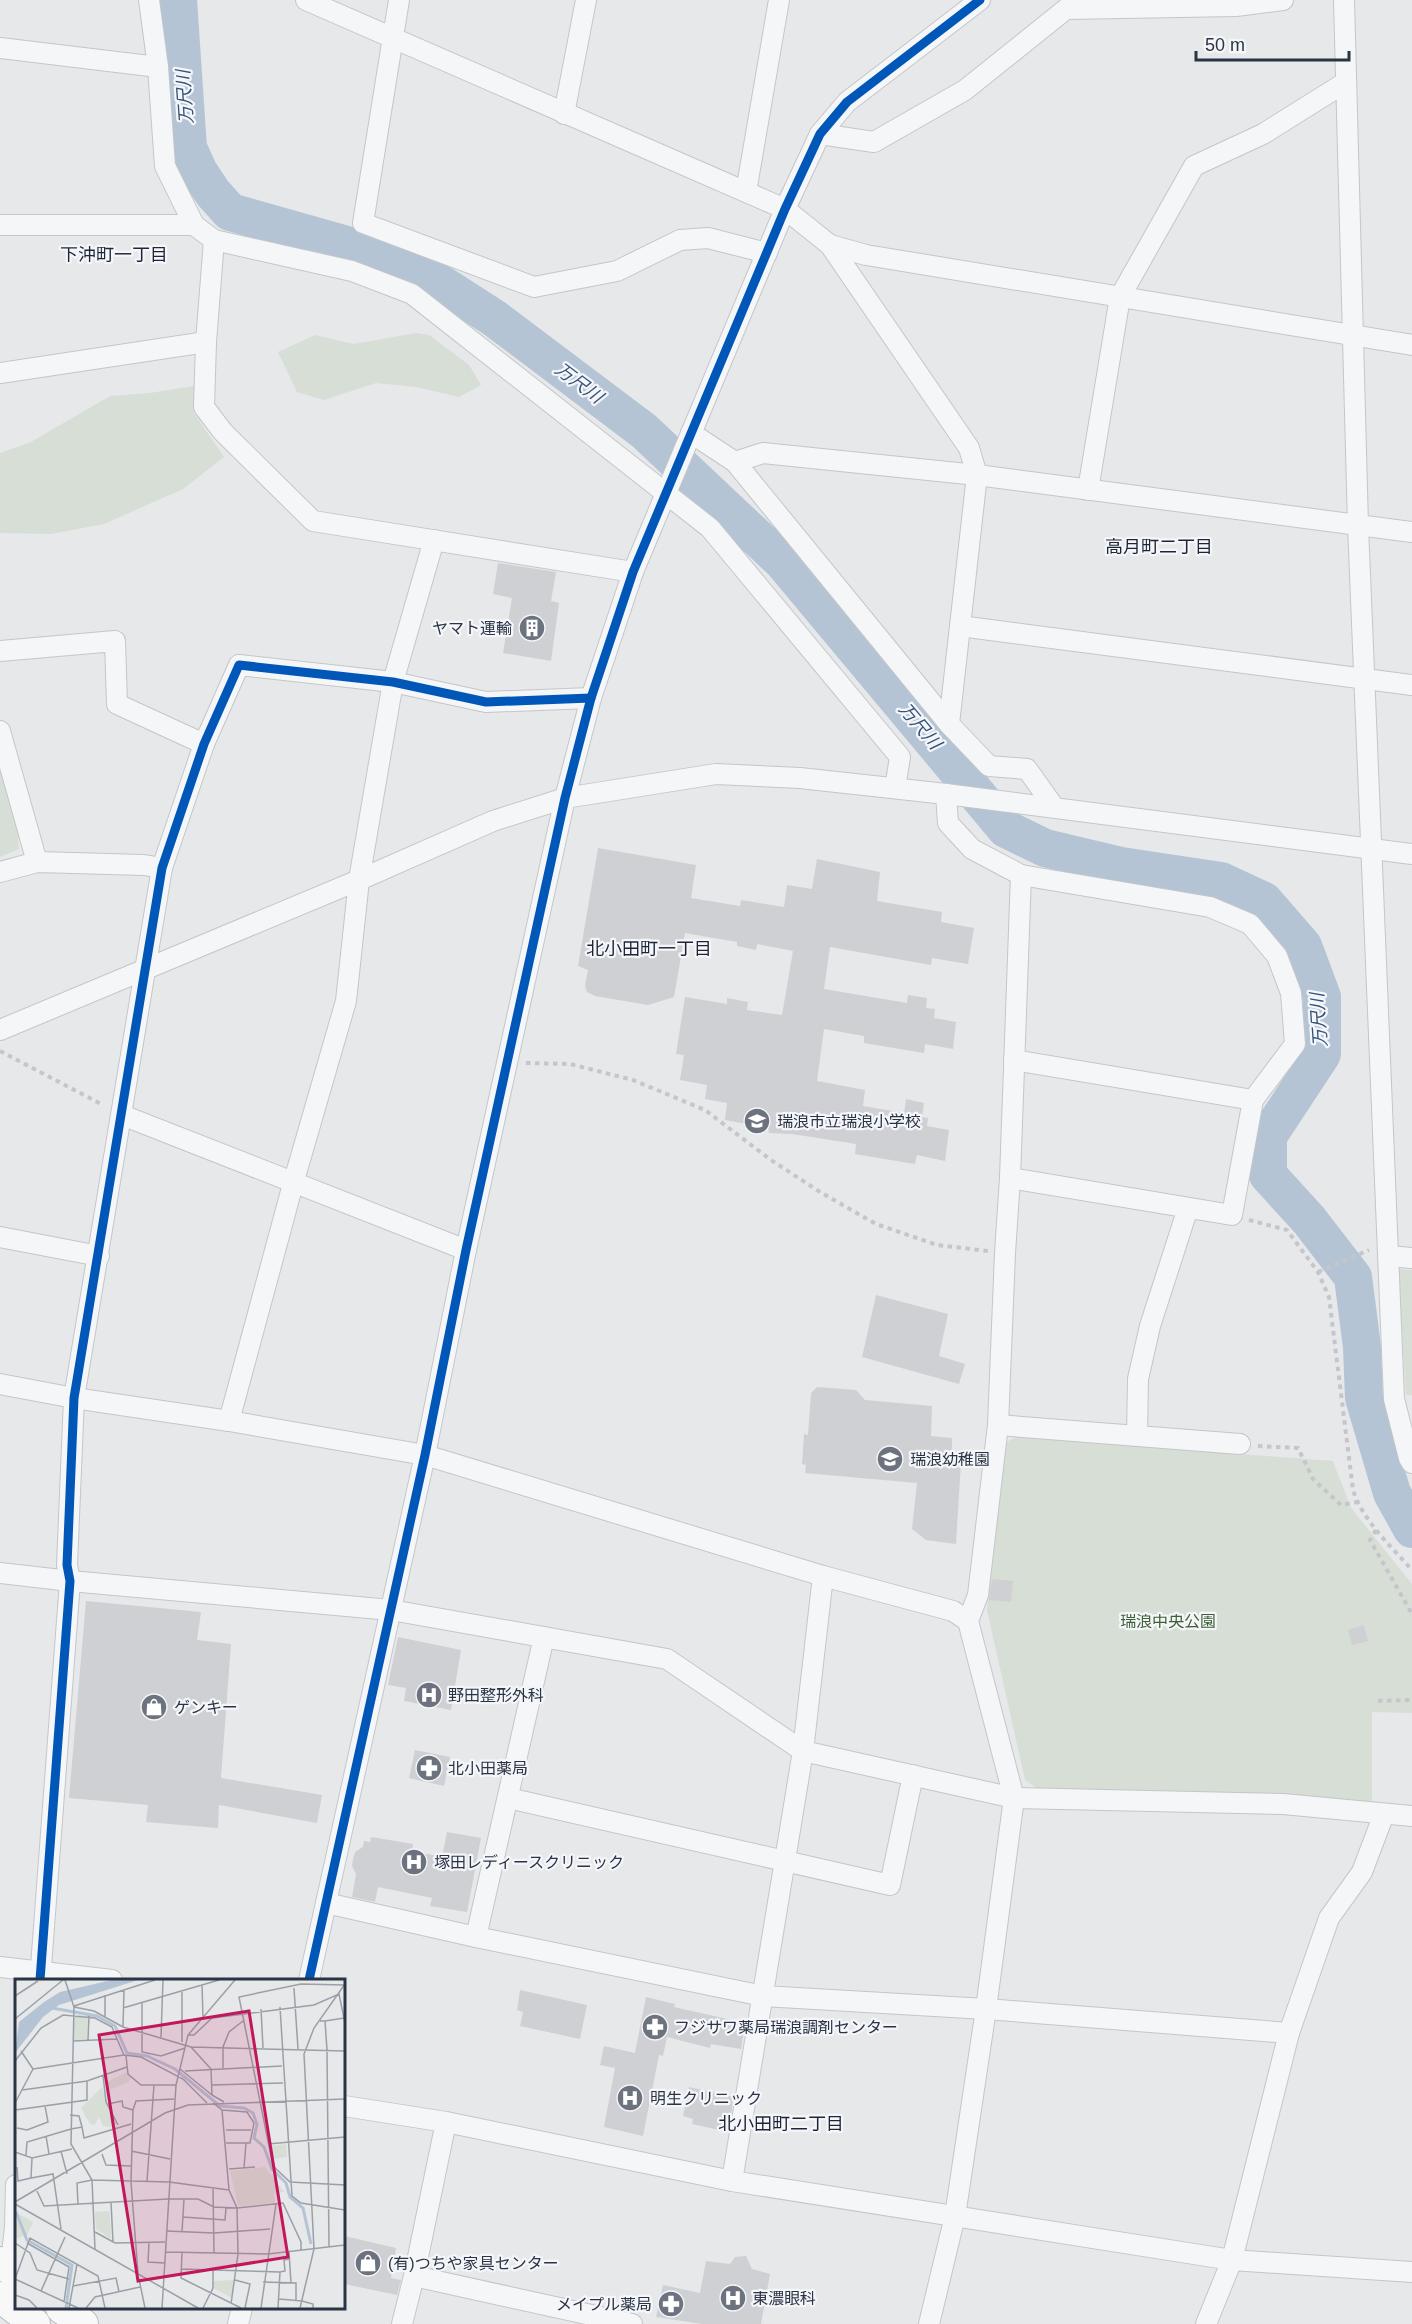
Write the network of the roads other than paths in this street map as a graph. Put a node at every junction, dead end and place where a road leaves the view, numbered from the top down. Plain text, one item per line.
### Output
1 (149, 0) edge
2 (306, 0) edge
3 (399, 0) edge
4 (586, 0) edge
5 (779, 0) edge
6 (980, 0) edge
7 (1283, 0) edge
8 (1344, 0) edge
9 (392, 38) junction
10 (0, 48) edge
11 (158, 67) junction
12 (1346, 82) junction
13 (564, 114) junction
14 (820, 134) junction
15 (746, 192) junction
16 (785, 209) junction
17 (0, 225) edge
18 (194, 225) junction
19 (214, 240) junction
20 (830, 245) junction
21 (767, 253) junction
22 (1120, 297) junction
23 (1353, 335) junction
24 (206, 342) junction
25 (1412, 345) edge
26 (0, 373) edge
27 (692, 433) junction
28 (735, 462) junction
29 (977, 475) junction
30 (1088, 490) junction
31 (667, 492) junction
32 (1358, 526) junction
33 (1412, 532) edge
34 (434, 540) junction
35 (633, 572) junction
36 (960, 626) junction
37 (0, 651) edge
38 (1365, 679) junction
39 (393, 682) junction
40 (1412, 685) edge
41 (591, 698) junction
42 (950, 724) junction
43 (0, 731) edge
44 (204, 744) junction
45 (895, 788) junction
46 (946, 794) junction
47 (565, 798) junction
48 (1053, 807) junction
49 (1371, 848) junction
50 (1412, 854) edge
51 (37, 862) junction
52 (162, 868) junction
53 (0, 872) edge
54 (1021, 874) junction
55 (359, 880) junction
56 (144, 971) junction
57 (0, 1030) edge
58 (1014, 1060) junction
59 (1253, 1100) junction
60 (122, 1115) junction
61 (1010, 1178) junction
62 (293, 1184) junction
63 (1188, 1208) junction
64 (0, 1237) edge
65 (466, 1250) junction
66 (99, 1256) junction
67 (1389, 1256) junction
68 (1412, 1258) edge
69 (0, 1384) edge
70 (74, 1398) junction
71 (229, 1421) junction
72 (998, 1425) junction
73 (1137, 1437) junction
74 (1240, 1444) road end
75 (425, 1455) junction
76 (1412, 1463) edge
77 (0, 1573) edge
78 (823, 1576) junction
79 (70, 1581) junction
80 (391, 1610) junction
81 (968, 1621) junction
82 (544, 1637) junction
83 (803, 1751) junction
84 (912, 1775) junction
85 (508, 1798) junction
86 (1014, 1798) junction
87 (1384, 1814) junction
88 (1412, 1816) edge
89 (785, 1861) junction
90 (326, 1903) junction
91 (476, 1937) junction
92 (0, 1967) edge
93 (41, 1977) edge
94 (88, 1979) edge
95 (309, 1979) edge
96 (763, 1996) junction
97 (986, 2009) junction
98 (1289, 2033) junction
99 (345, 2106) edge
100 (446, 2122) junction
101 (732, 2181) junction
102 (955, 2216) junction
103 (15, 2228) edge
104 (1232, 2260) junction
105 (9, 2269) edge
106 (1412, 2272) edge
107 (414, 2276) junction
108 (4, 2308) edge
109 (64, 2309) edge
110 (242, 2309) edge
111 (35, 2324) edge
112 (83, 2324) edge
113 (238, 2324) edge
114 (402, 2324) edge
115 (632, 2324) edge
116 (928, 2324) edge
117 (1206, 2324) edge

1 - 11 street
2 - 9 street
3 - 9 street
4 - 13 street
5 - 15 street
6 - 14 street
7 - 14 street
8 - 12 street
9 - 13 street
9 - 21 street
10 - 11 street
11 - 18 street
12 - 22 street
12 - 23 street
13 - 15 street
14 - 16 street
15 - 16 street
16 - 20 street
16 - 21 street
17 - 18 street
18 - 19 street
19 - 24 street
19 - 31 street
20 - 22 street
20 - 29 street
21 - 27 street
22 - 23 street
22 - 30 street
23 - 25 street
23 - 32 street
24 - 26 street
24 - 34 street
27 - 28 street
27 - 31 street
28 - 29 street
28 - 42 street
29 - 30 street
29 - 36 street
30 - 32 street
31 - 35 street
31 - 45 street
32 - 33 street
32 - 38 street
34 - 35 street
34 - 39 street
35 - 41 street
36 - 38 street
36 - 42 street
37 - 44 street
38 - 40 street
38 - 49 street
39 - 41 street
39 - 44 street
39 - 55 street
41 - 47 street
42 - 48 street
43 - 51 street
44 - 52 street
45 - 46 street
45 - 47 street
46 - 48 street
46 - 54 street
47 - 55 street
47 - 65 street
48 - 49 street
49 - 50 street
49 - 67 street
51 - 52 street
51 - 53 street
52 - 56 street
54 - 58 street
54 - 59 street
55 - 56 street
55 - 62 street
56 - 57 street
56 - 60 street
58 - 59 street
58 - 61 street
59 - 63 street
60 - 62 street
60 - 66 street
61 - 63 street
61 - 72 street
62 - 65 street
62 - 71 street
63 - 73 street
64 - 66 street
65 - 75 street
66 - 70 street
67 - 68 street
67 - 76 street
69 - 70 street
70 - 71 street
70 - 79 street
71 - 75 street
72 - 73 street
72 - 81 street
73 - 74 street
75 - 78 street
75 - 80 street
77 - 79 street
78 - 81 street
78 - 83 street
79 - 80 street
79 - 93 street
80 - 82 street
80 - 90 street
81 - 86 street
82 - 83 street
82 - 85 street
83 - 84 street
83 - 89 street
84 - 86 street
84 - 89 street
85 - 89 street
85 - 91 street
86 - 87 street
86 - 97 street
87 - 88 street
87 - 98 street
89 - 96 street
90 - 91 street
90 - 95 street
91 - 96 street
92 - 93 street
93 - 94 street
96 - 97 street
96 - 101 street
97 - 98 street
97 - 102 street
98 - 104 street
99 - 100 street
100 - 101 street
100 - 107 street
101 - 102 street
102 - 104 street
102 - 116 street
103 - 105 street
104 - 106 street
104 - 117 street
107 - 114 street
107 - 115 street
108 - 111 highway
109 - 112 highway
110 - 113 street

